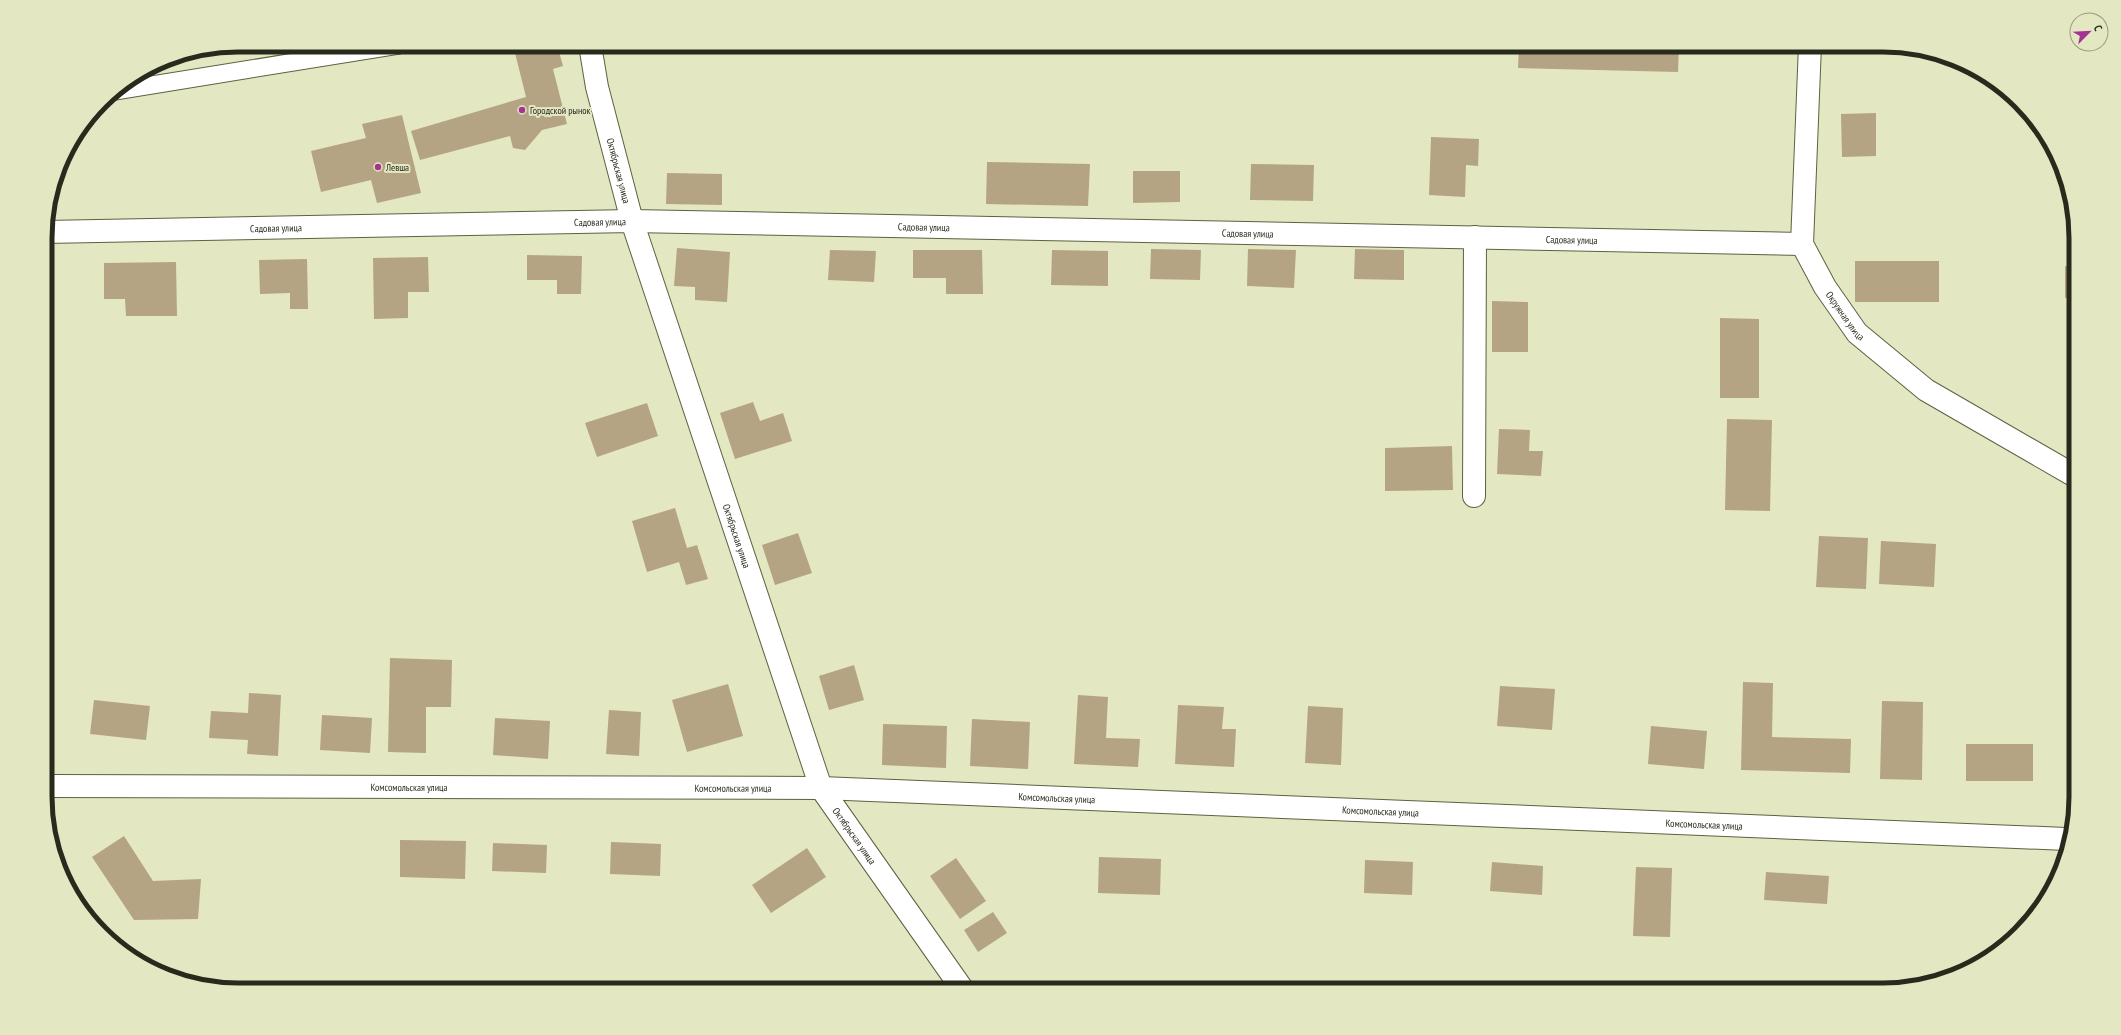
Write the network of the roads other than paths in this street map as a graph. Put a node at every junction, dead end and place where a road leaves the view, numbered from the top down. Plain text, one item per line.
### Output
1 (356, 52) edge
2 (591, 52) edge
3 (1810, 52) edge
4 (126, 89) edge
5 (632, 221) junction
6 (52, 232) edge
7 (1475, 237) junction
8 (1802, 244) junction
9 (2069, 473) edge
10 (1474, 496) dead end
11 (52, 786) edge
12 (821, 788) junction
13 (2064, 839) edge
14 (958, 983) edge

1 - 4 lane
2 - 5 street, Октябрьская улица
3 - 8 street, Окружная улица
5 - 6 street, Садовая улица
5 - 7 street, Садовая улица
5 - 12 street, Октябрьская улица
7 - 8 street, Садовая улица
7 - 10 street
8 - 9 street, Окружная улица
11 - 12 street, Комсомольская улица
12 - 13 street, Комсомольская улица
12 - 14 street, Октябрьская улица

